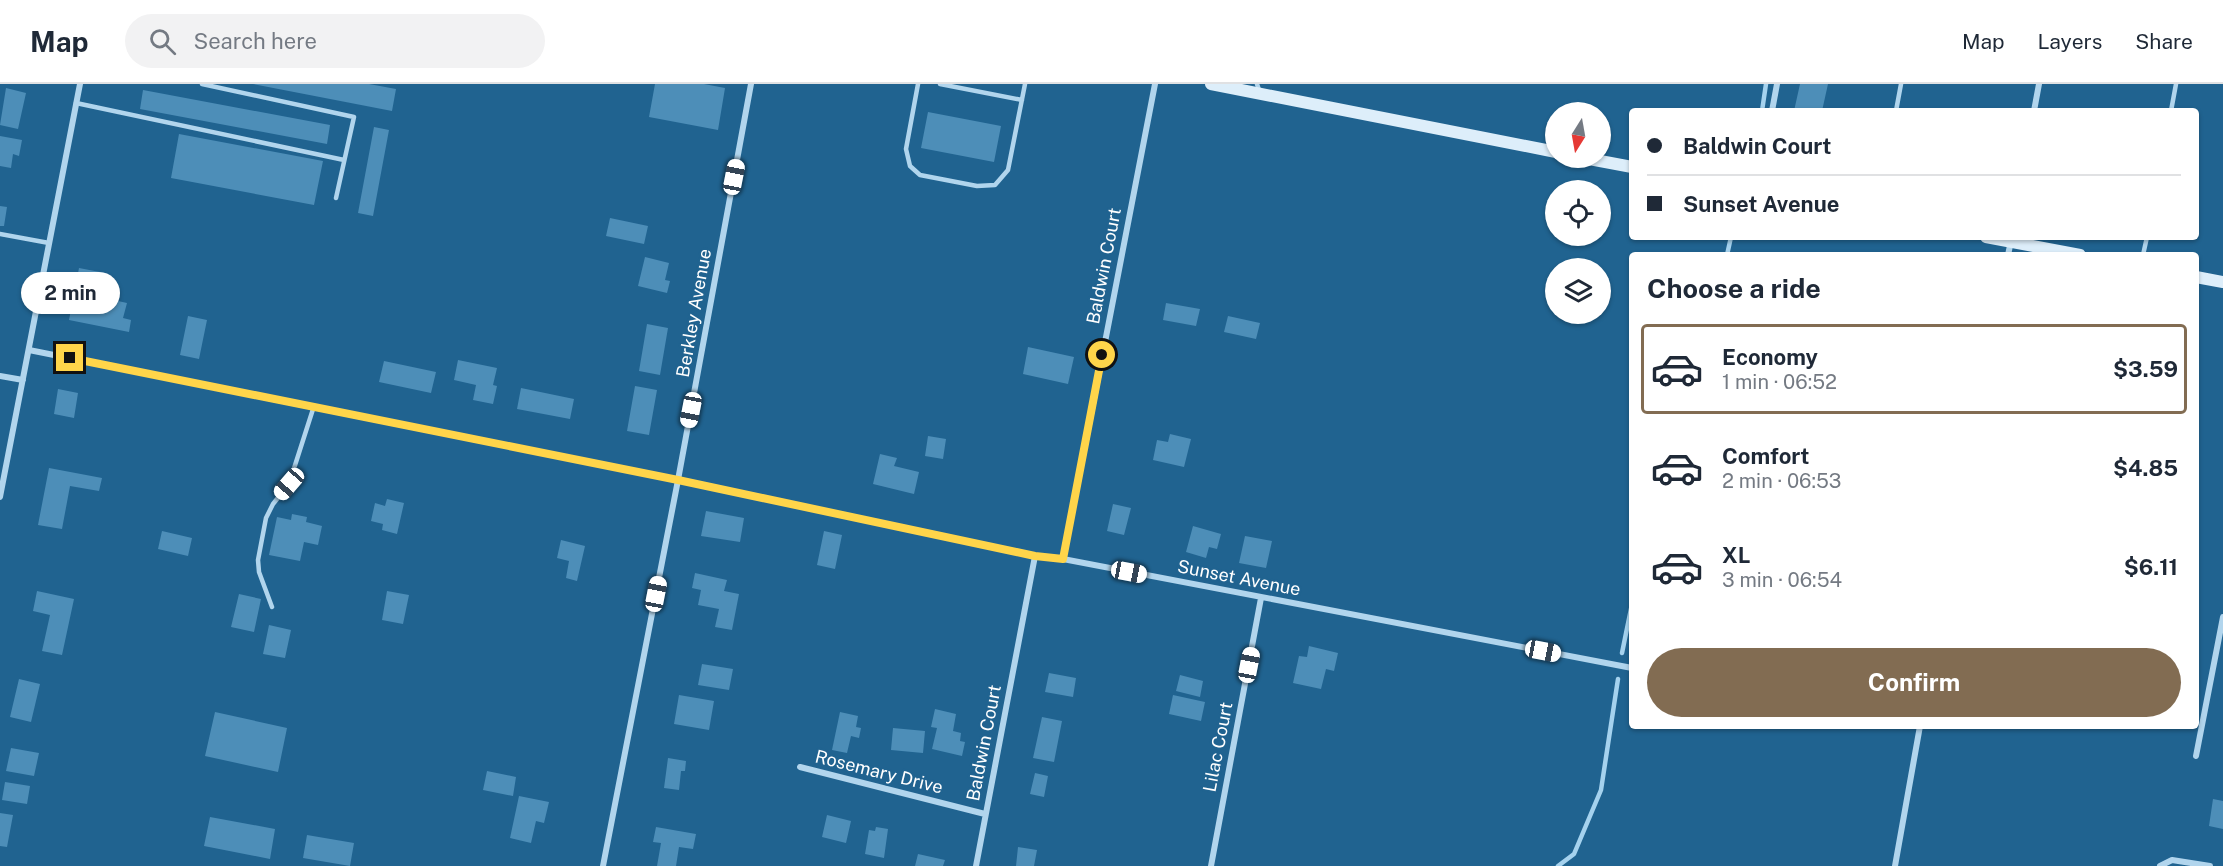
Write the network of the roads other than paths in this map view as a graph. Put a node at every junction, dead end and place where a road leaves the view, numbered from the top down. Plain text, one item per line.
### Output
1 (80, 84) edge
2 (202, 84) edge
3 (751, 84) edge
4 (918, 84) edge
5 (940, 84) edge
6 (1025, 84) edge
7 (1155, 84) edge
8 (1211, 84) edge
9 (1777, 84) edge
10 (1901, 84) edge
11 (2039, 84) edge
12 (2176, 84) edge
13 (1258, 88) edge
14 (1023, 100) junction
15 (76, 103) junction
16 (1773, 108) edge
17 (1897, 108) edge
18 (2035, 108) edge
19 (2172, 108) edge
20 (1545, 150) edge
21 (344, 160) junction
22 (1611, 163) edge
23 (1629, 166) edge
24 (336, 198) dead end
25 (0, 234) edge
26 (2015, 240) edge
27 (49, 243) junction
28 (2067, 252) edge
29 (2199, 278) edge
30 (2223, 282) edge
31 (29, 350) junction
32 (0, 376) edge
33 (23, 380) junction
34 (314, 406) junction
35 (678, 480) junction
36 (0, 496) edge
37 (1035, 556) junction
38 (1063, 559) junction
39 (1261, 598) junction
40 (272, 607) dead end
41 (2223, 617) edge
42 (1629, 667) edge
43 (1919, 729) edge
44 (2196, 756) dead end
45 (800, 767) dead end
46 (986, 814) junction
47 (603, 866) edge
48 (976, 866) edge
49 (1211, 866) edge
50 (1895, 866) edge
51 (2160, 866) edge
52 (2210, 866) edge

1 - 15 street
2 - 21 lane
3 - 35 street, Berkley Avenue
4 - 14 lane
5 - 14 lane
6 - 14 lane
7 - 38 street, Baldwin Court
8 - 13 main road
9 - 16 street
10 - 17 lane
11 - 18 street
12 - 19 lane
13 - 20 main road
15 - 21 lane
15 - 27 street
21 - 24 lane
22 - 23 main road
25 - 27 lane
26 - 28 main road
27 - 31 street
29 - 30 main road
31 - 33 street
31 - 34 street, Sunset Avenue
32 - 33 street
33 - 36 street
34 - 35 street, Sunset Avenue
34 - 40 lane
35 - 37 street, Sunset Avenue
35 - 47 street, Berkley Avenue
37 - 38 street, Sunset Avenue
37 - 46 street, Baldwin Court
38 - 39 street, Sunset Avenue
39 - 42 street, Sunset Avenue
39 - 49 street, Lilac Court
41 - 44 street
43 - 50 street
45 - 46 street, Rosemary Drive
46 - 48 street, Baldwin Court
51 - 52 street

